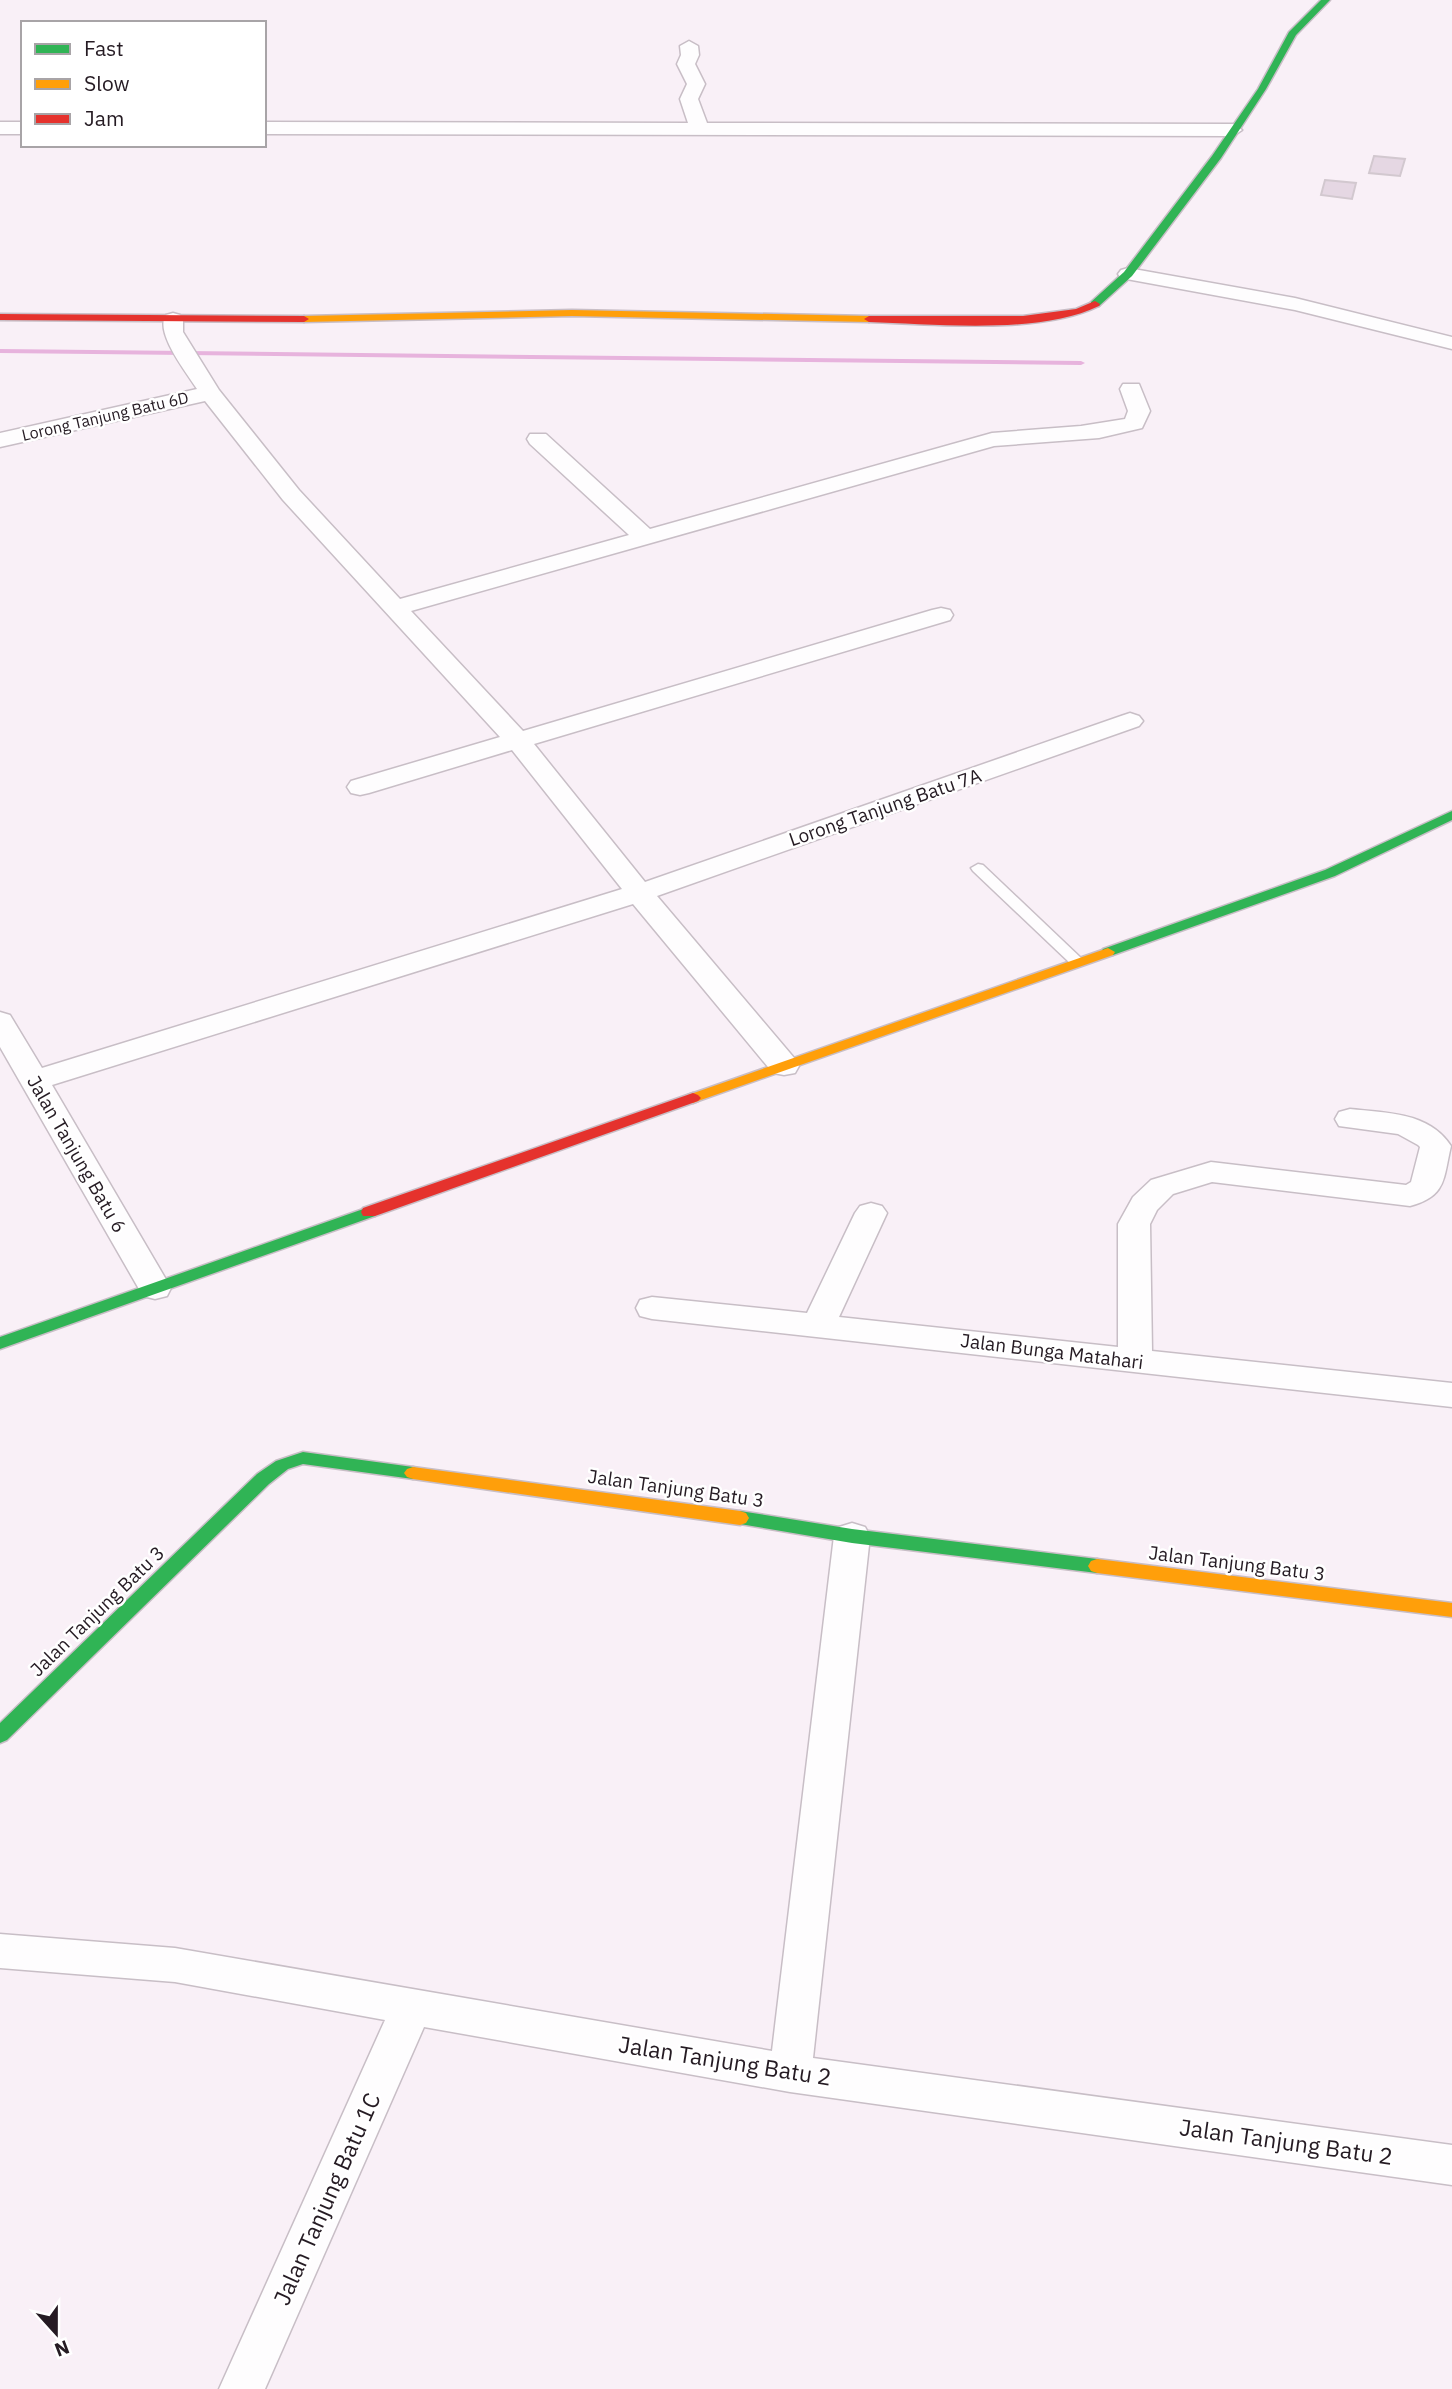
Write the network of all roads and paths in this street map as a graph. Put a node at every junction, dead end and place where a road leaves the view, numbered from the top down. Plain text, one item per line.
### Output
1 (1326, 0) edge
2 (688, 46) dead end
3 (699, 122) junction
4 (0, 128) edge
5 (21, 128) edge
6 (266, 128) edge
7 (1233, 130) junction
8 (1128, 274) junction
9 (0, 317) edge
10 (173, 326) junction
11 (1452, 343) edge
12 (1131, 389) dead end
13 (210, 393) junction
14 (538, 439) dead end
15 (0, 440) edge
16 (645, 537) junction
17 (398, 607) junction
18 (941, 615) dead end
19 (1130, 721) dead end
20 (519, 742) junction
21 (360, 787) dead end
22 (1452, 815) edge
23 (978, 868) dead end
24 (639, 893) junction
25 (1076, 961) junction
26 (0, 1021) edge
27 (784, 1066) junction
28 (34, 1081) junction
29 (1350, 1119) dead end
30 (871, 1213) dead end
31 (155, 1288) junction
32 (652, 1308) dead end
33 (820, 1324) junction
34 (0, 1343) edge
35 (1135, 1361) junction
36 (1452, 1395) edge
37 (852, 1536) junction
38 (1452, 1610) edge
39 (0, 1735) edge
40 (0, 1951) edge
41 (411, 2009) junction
42 (790, 2073) junction
43 (1452, 2165) edge
44 (242, 2389) edge

1 - 7 street
2 - 3 street
3 - 6 street
3 - 7 street
4 - 5 street
7 - 8 street
8 - 10 street
8 - 11 street
9 - 10 street
10 - 13 street
12 - 16 street
13 - 15 street, Lorong Tanjung Batu 6D
13 - 17 street
14 - 16 street
16 - 17 street
17 - 20 street
18 - 20 street
19 - 24 street, Lorong Tanjung Batu 7A
20 - 21 street
20 - 24 street
22 - 25 street
23 - 25 lane
24 - 27 street
24 - 28 street, Lorong Tanjung Batu 7A
25 - 27 street
26 - 28 street, Jalan Tanjung Batu 6
27 - 31 street
28 - 31 street, Jalan Tanjung Batu 6
29 - 35 street
30 - 33 street
31 - 34 street
32 - 33 street, Jalan Bunga Matahari
33 - 35 street, Jalan Bunga Matahari
35 - 36 street, Jalan Bunga Matahari
37 - 38 street, Jalan Tanjung Batu 3
37 - 39 street, Jalan Tanjung Batu 3
37 - 42 street
40 - 41 street, Jalan Tanjung Batu 2
41 - 42 street, Jalan Tanjung Batu 2
41 - 44 street, Jalan Tanjung Batu 1C
42 - 43 street, Jalan Tanjung Batu 2

